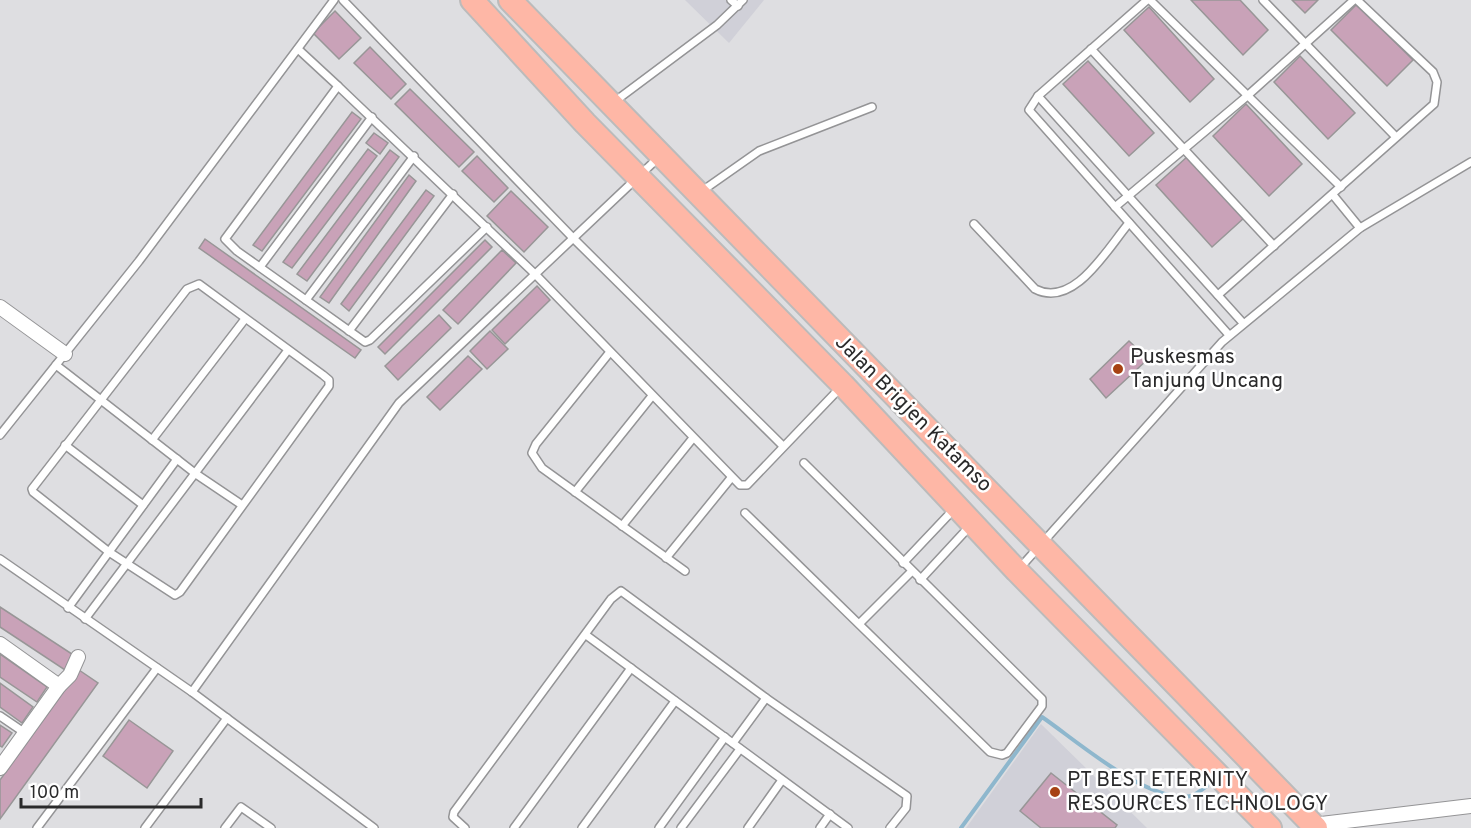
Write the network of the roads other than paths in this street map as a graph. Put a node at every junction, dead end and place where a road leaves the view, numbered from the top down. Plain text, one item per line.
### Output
1 (334, 0) edge
2 (343, 0) edge
3 (472, 0) edge
4 (510, 0) edge
5 (731, 0) edge
6 (1149, 0) edge
7 (1263, 0) edge
8 (1355, 0) edge
9 (741, 3) edge
10 (1305, 44) junction
11 (298, 49) junction
12 (1091, 49) junction
13 (338, 86) junction
14 (1038, 96) junction
15 (1246, 97) junction
16 (610, 106) junction
17 (872, 107) dead end
18 (372, 117) junction
19 (1395, 136) junction
20 (1185, 148) junction
21 (414, 156) junction
22 (659, 156) junction
23 (1471, 162) edge
24 (638, 177) junction
25 (1341, 187) junction
26 (453, 194) junction
27 (697, 194) junction
28 (1333, 195) junction
29 (1128, 196) junction
30 (1115, 207) junction
31 (1129, 223) junction
32 (974, 224) dead end
33 (487, 227) junction
34 (1360, 228) junction
35 (573, 238) junction
36 (1274, 246) junction
37 (260, 267) junction
38 (535, 274) junction
39 (1218, 295) junction
40 (306, 300) junction
41 (0, 307) edge
42 (245, 319) junction
43 (1243, 323) junction
44 (350, 331) junction
45 (1229, 335) junction
46 (288, 350) junction
47 (610, 352) junction
48 (65, 354) junction
49 (56, 365) junction
50 (843, 385) junction
51 (652, 396) junction
52 (101, 401) junction
53 (0, 435) edge
54 (693, 438) junction
55 (152, 440) junction
56 (65, 445) junction
57 (782, 446) junction
58 (177, 459) junction
59 (804, 463) dead end
60 (196, 474) junction
61 (731, 478) junction
62 (575, 492) junction
63 (143, 505) junction
64 (242, 505) junction
65 (957, 507) junction
66 (745, 513) dead end
67 (972, 524) junction
68 (622, 526) junction
69 (1042, 544) junction
70 (108, 552) junction
71 (666, 558) junction
72 (0, 559) edge
73 (903, 563) junction
74 (127, 564) junction
75 (685, 571) dead end
76 (1017, 571) junction
77 (912, 572) junction
78 (920, 580) junction
79 (68, 608) junction
80 (85, 619) junction
81 (860, 623) junction
82 (586, 635) junction
83 (0, 644) edge
84 (78, 657) dead end
85 (157, 668) junction
86 (631, 668) junction
87 (58, 686) junction
88 (192, 692) junction
89 (766, 698) junction
90 (675, 701) junction
91 (0, 716) edge
92 (227, 718) junction
93 (25, 733) junction
94 (725, 737) junction
95 (733, 743) junction
96 (740, 748) junction
97 (0, 768) edge
98 (782, 780) junction
99 (1471, 806) edge
100 (830, 814) junction
101 (1314, 826) edge
102 (37, 828) edge
103 (145, 828) edge
104 (225, 828) edge
105 (271, 828) edge
106 (374, 828) edge
107 (465, 828) edge
108 (514, 828) edge
109 (582, 828) edge
110 (659, 828) edge
111 (681, 828) edge
112 (748, 828) edge
113 (820, 828) edge
114 (848, 828) edge
115 (890, 828) edge
116 (1270, 828) edge

1 - 11 lane
2 - 35 lane
3 - 24 highway, Jalan Brigjen Katamso
4 - 16 highway, Jalan Brigjen Katamso
5 - 9 lane
6 - 12 lane
6 - 15 lane
7 - 10 lane
8 - 10 lane
8 - 19 lane
9 - 16 lane
10 - 15 lane
10 - 19 lane
11 - 13 lane
11 - 48 lane
12 - 14 lane
12 - 20 lane
13 - 18 lane
13 - 37 lane
14 - 29 lane
14 - 30 lane
15 - 20 lane
15 - 25 lane
16 - 22 highway, Jalan Brigjen Katamso
17 - 27 lane
18 - 21 lane
18 - 37 lane
19 - 25 lane
20 - 29 lane
20 - 36 lane
21 - 26 lane
21 - 40 lane
22 - 24 lane
22 - 27 highway, Jalan Brigjen Katamso
23 - 34 lane
24 - 35 lane
24 - 50 highway, Jalan Brigjen Katamso
25 - 28 lane
26 - 33 lane
26 - 44 lane
27 - 69 highway, Jalan Brigjen Katamso
28 - 34 lane
28 - 36 lane
29 - 30 lane
29 - 39 lane
30 - 31 lane
31 - 32 lane
31 - 45 lane
33 - 38 lane
33 - 44 lane
34 - 43 lane
35 - 38 lane
35 - 57 lane
36 - 39 lane
37 - 40 lane
38 - 47 lane
38 - 88 lane
39 - 43 lane
40 - 44 lane
41 - 48 street
42 - 46 lane
42 - 52 lane
42 - 55 lane
43 - 45 lane
45 - 69 lane
46 - 60 lane
46 - 64 lane
47 - 51 lane
47 - 62 lane
48 - 49 lane
49 - 52 lane
49 - 53 lane
50 - 57 lane
50 - 65 highway, Jalan Brigjen Katamso
51 - 54 lane
51 - 62 lane
52 - 55 lane
52 - 56 lane
54 - 61 lane
54 - 68 lane
55 - 58 lane
56 - 63 lane
56 - 70 lane
57 - 61 lane
58 - 60 lane
58 - 63 lane
59 - 73 lane
60 - 64 lane
60 - 74 lane
61 - 71 lane
62 - 68 lane
63 - 70 lane
64 - 74 lane
65 - 67 highway, Jalan Brigjen Katamso
65 - 73 lane
66 - 81 lane
67 - 76 highway, Jalan Brigjen Katamso
67 - 78 lane
68 - 71 lane
69 - 76 lane
69 - 101 highway, Jalan Brigjen Katamso
70 - 74 lane
70 - 79 lane
71 - 75 lane
72 - 79 lane
73 - 77 lane
74 - 80 lane
76 - 116 highway, Jalan Brigjen Katamso
77 - 78 lane
77 - 81 lane
78 - 81 lane
79 - 80 lane
80 - 85 lane
82 - 86 lane
82 - 89 lane
82 - 107 lane
83 - 87 street
84 - 87 street
85 - 88 lane
85 - 102 lane
86 - 90 lane
86 - 108 lane
87 - 93 street
88 - 92 lane
89 - 95 lane
89 - 115 lane
90 - 94 lane
90 - 109 lane
91 - 93 lane
92 - 103 lane
92 - 106 lane
93 - 97 street
94 - 95 lane
94 - 110 lane
95 - 96 lane
96 - 98 lane
96 - 111 lane
98 - 100 lane
98 - 112 lane
99 - 101 street
100 - 113 lane
100 - 114 lane
104 - 105 lane

